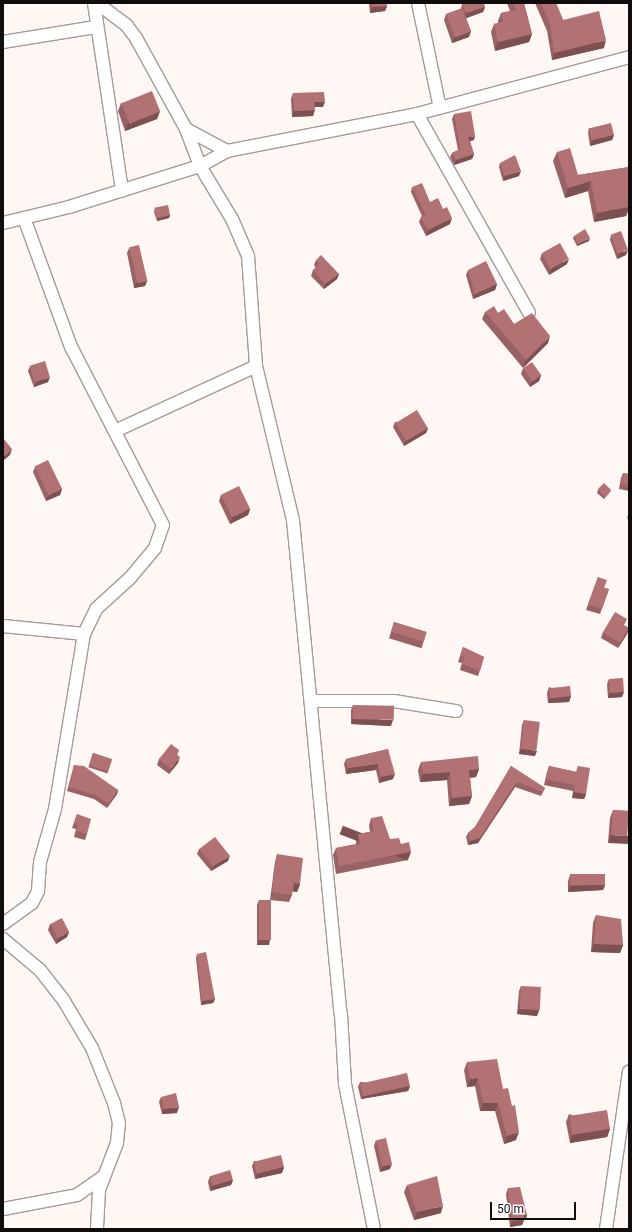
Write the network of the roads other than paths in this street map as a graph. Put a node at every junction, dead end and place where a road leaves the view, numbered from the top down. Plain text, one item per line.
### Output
1 (94, 3) edge
2 (97, 3) edge
3 (418, 3) edge
4 (96, 27) junction
5 (3, 42) edge
6 (629, 57) edge
7 (440, 108) junction
8 (417, 114) junction
9 (186, 129) junction
10 (227, 151) junction
11 (200, 166) junction
12 (122, 191) junction
13 (24, 218) junction
14 (3, 223) edge
15 (529, 313) edge
16 (256, 366) junction
17 (115, 431) junction
18 (3, 626) edge
19 (84, 634) junction
20 (311, 701) junction
21 (456, 711) dead end
22 (3, 924) edge
23 (3, 939) edge
24 (629, 1072) edge
25 (106, 1175) junction
26 (3, 1209) edge
27 (97, 1229) edge
28 (374, 1229) edge
29 (606, 1229) edge

1 - 4 street
2 - 9 street
3 - 7 street
4 - 5 street
4 - 12 street
6 - 7 street
7 - 8 street
8 - 10 street
8 - 15 street
9 - 10 street
9 - 11 street
10 - 11 street
11 - 12 street
11 - 16 street
12 - 13 street
13 - 14 street
13 - 17 street
16 - 17 street
16 - 20 street
17 - 19 street
18 - 19 street
19 - 22 street
20 - 21 street
20 - 28 street
23 - 25 street
24 - 29 street
25 - 26 street
25 - 27 street

